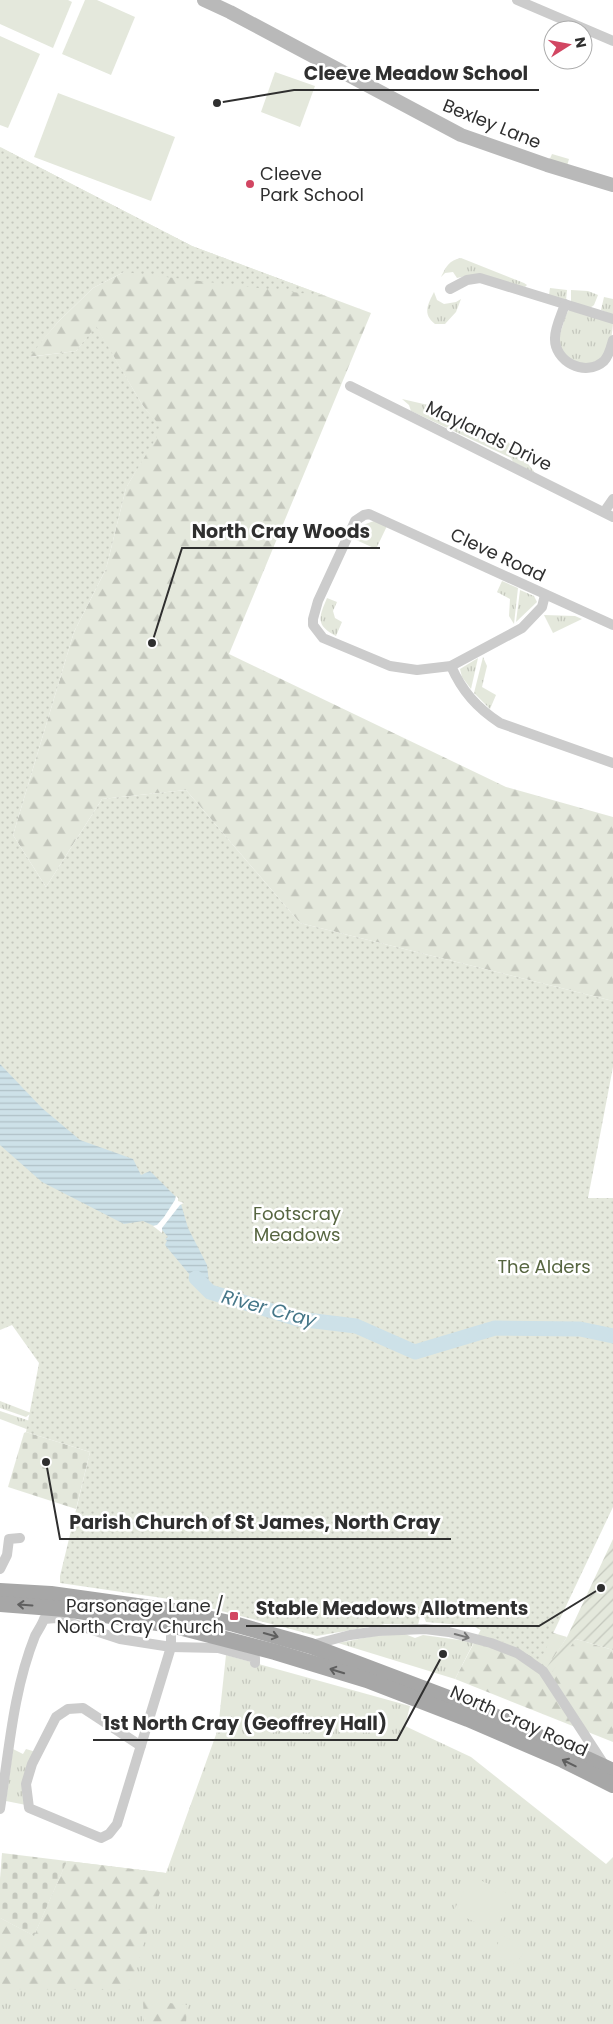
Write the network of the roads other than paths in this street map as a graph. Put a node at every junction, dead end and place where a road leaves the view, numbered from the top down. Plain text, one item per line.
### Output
1 (204, 0) edge
2 (517, 0) edge
3 (613, 41) edge
4 (613, 185) edge
5 (450, 289) dead end
6 (566, 304) junction
7 (613, 318) edge
8 (613, 340) edge
9 (350, 386) dead end
10 (613, 500) edge
11 (608, 514) edge
12 (545, 595) junction
13 (613, 625) edge
14 (450, 666) junction
15 (613, 763) edge
16 (20, 1538) dead end
17 (0, 1569) edge
18 (0, 1591) edge
19 (0, 1604) edge
20 (171, 1625) junction
21 (311, 1646) junction
22 (172, 1647) junction
23 (255, 1663) dead end
24 (140, 1746) junction
25 (609, 1769) edge
26 (613, 1785) edge
27 (0, 1809) edge

1 - 4 street, Bexley Lane
2 - 3 street
5 - 6 street
6 - 7 street
6 - 8 street
9 - 11 street, Maylands Drive
10 - 11 street
12 - 13 street, Cleve Road
12 - 14 street
12 - 14 street, Cleve Road
14 - 15 street
16 - 17 street
18 -> 21 main road, North Cray Road
20 -> 19 main road, North Cray Road
20 - 22 street
26 -> 20 main road, North Cray Road
21 - 25 main road, North Cray Road
21 -> 25 street
22 - 23 street
22 - 24 street
22 - 27 street
24 - 24 street

